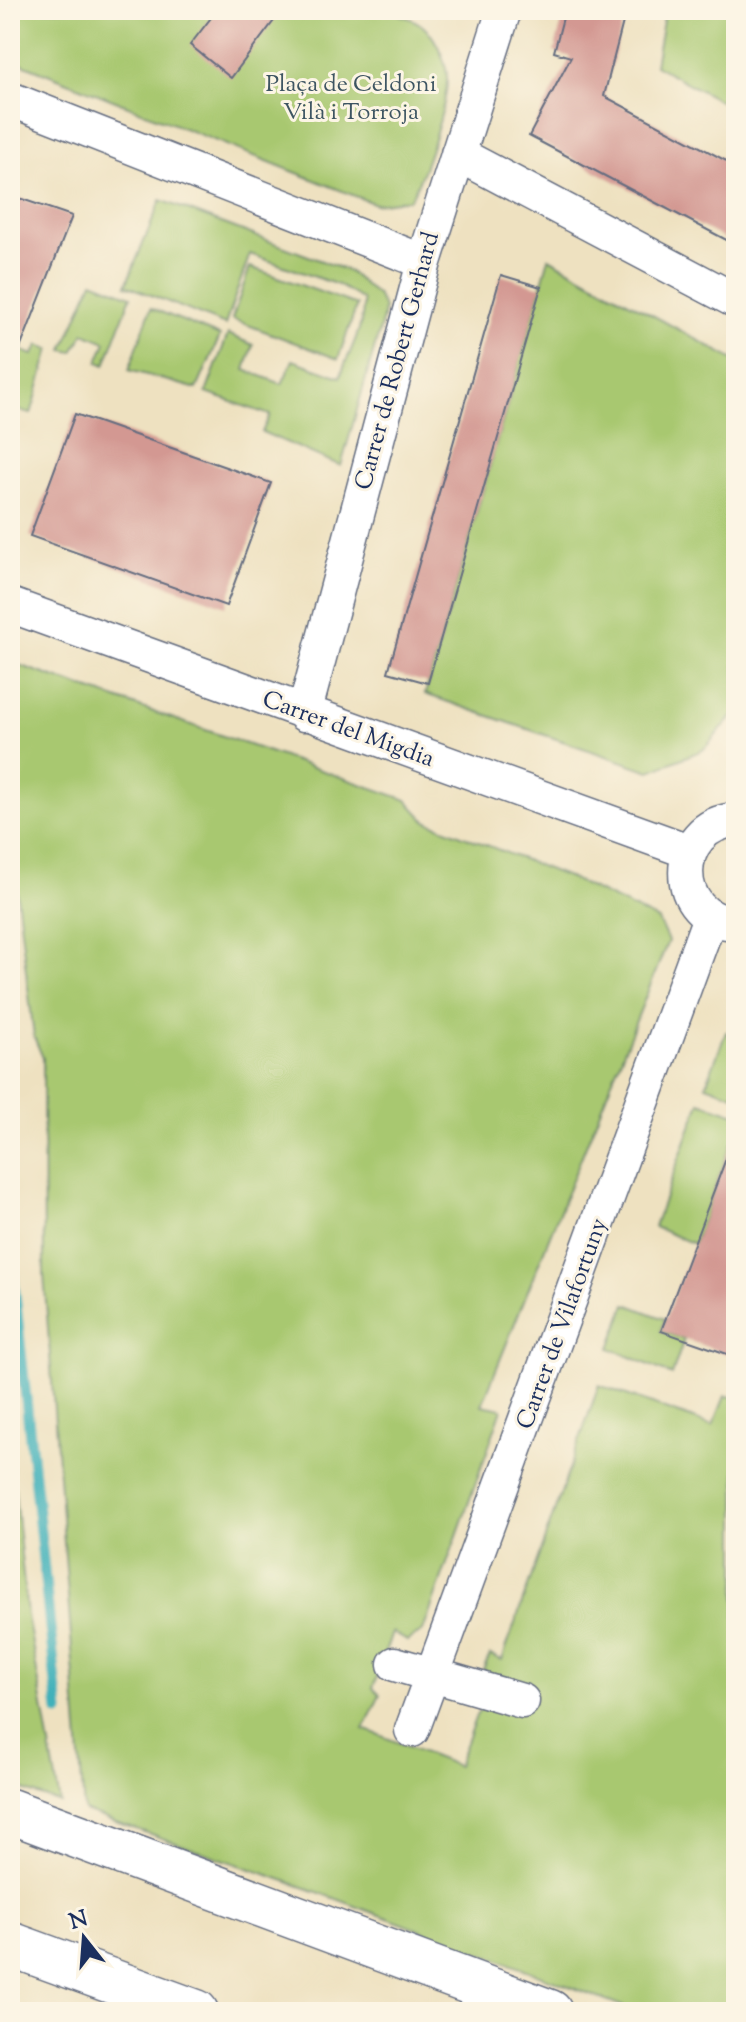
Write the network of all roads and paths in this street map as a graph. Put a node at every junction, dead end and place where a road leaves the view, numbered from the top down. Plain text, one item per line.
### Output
1 (501, 11) edge
2 (10, 99) edge
3 (458, 154) junction
4 (424, 262) junction
5 (736, 301) edge
6 (10, 605) edge
7 (304, 714) junction
8 (736, 820) edge
9 (688, 851) junction
10 (723, 920) edge
11 (395, 1664) dead end
12 (433, 1675) junction
13 (522, 1701) dead end
14 (412, 1730) dead end
15 (10, 1811) edge
16 (10, 1944) edge
17 (196, 2012) edge
18 (550, 2012) edge

1 - 3 street, Carrer de Robert Gerhard
2 - 4 street
3 - 4 street, Carrer de Robert Gerhard
3 - 5 street
4 - 7 street, Carrer de Robert Gerhard
6 - 7 street, Carrer del Migdia
7 - 9 street, Carrer del Migdia
8 - 9 street
9 - 10 street
10 - 12 street, Carrer de Vilafortuny
11 - 12 street
12 - 13 street
12 - 14 street, Carrer de Vilafortuny
15 - 18 main road
16 - 17 main road

